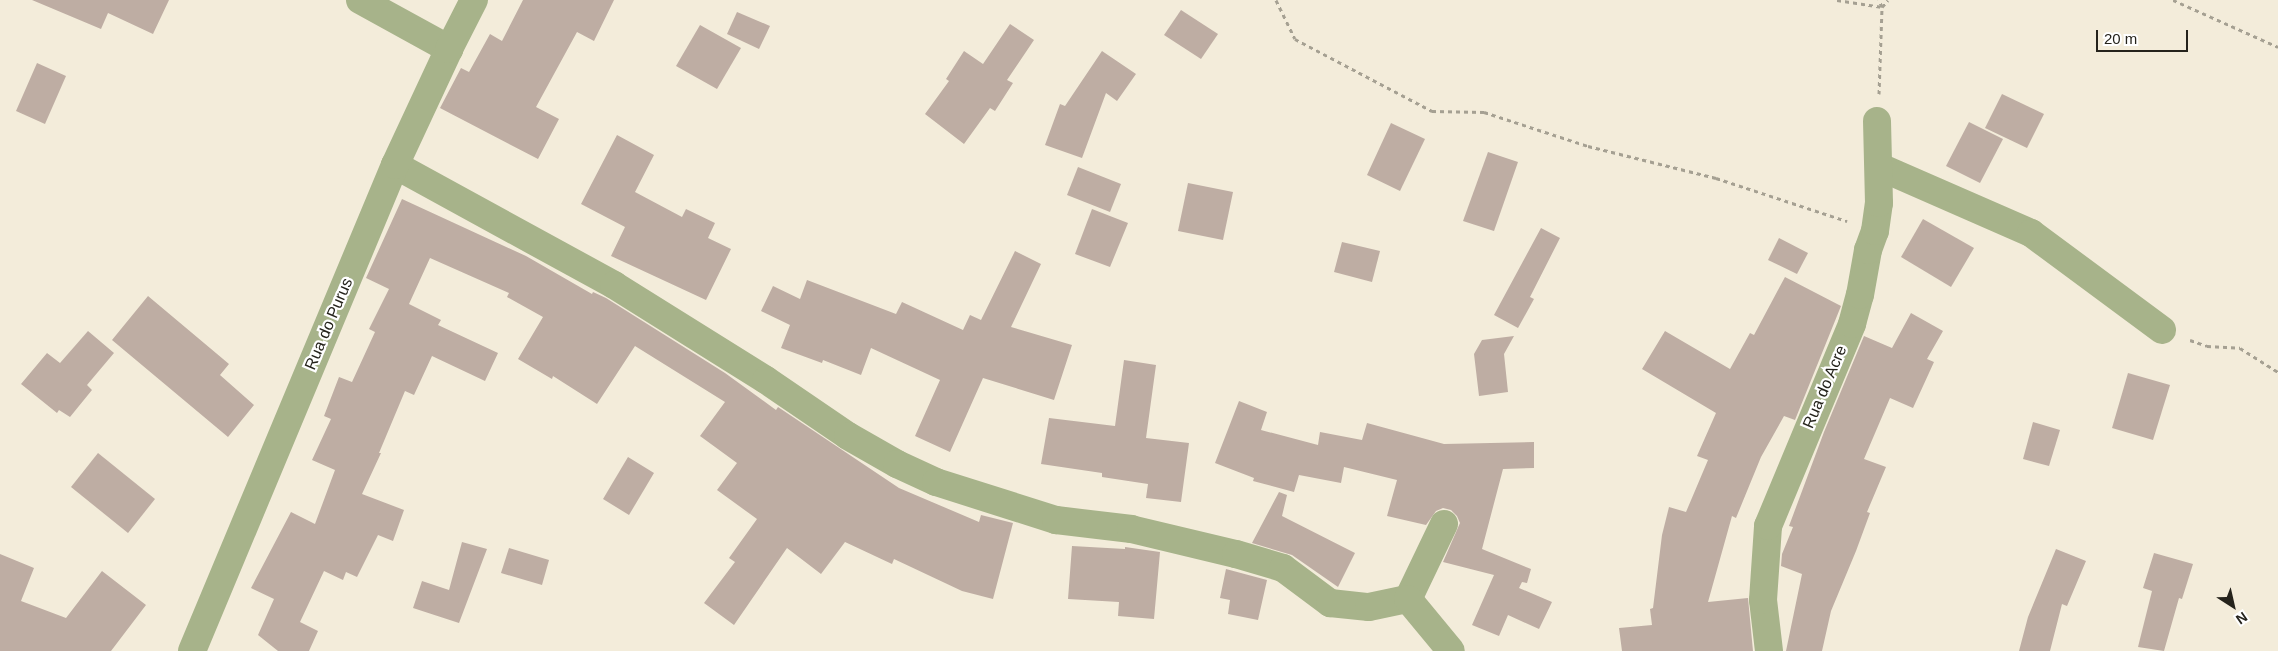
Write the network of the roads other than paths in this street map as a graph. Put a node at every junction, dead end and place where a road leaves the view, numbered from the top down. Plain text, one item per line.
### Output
1 (360, 0) edge
2 (474, 0) edge
3 (449, 49) junction
4 (1877, 121) road end
5 (396, 165) junction
6 (1880, 166) junction
7 (2162, 330) road end
8 (1444, 524) dead end
9 (1408, 599) junction
10 (192, 651) edge
11 (1451, 651) edge
12 (1769, 651) edge

1 - 3 street
2 - 3 street, Rua do Purus
3 - 5 street, Rua do Purus
4 - 6 street, Rua do Acre
5 - 9 street
5 - 10 street, Rua do Purus
6 - 7 street
6 - 12 street, Rua do Acre
8 - 9 street
9 - 11 street

